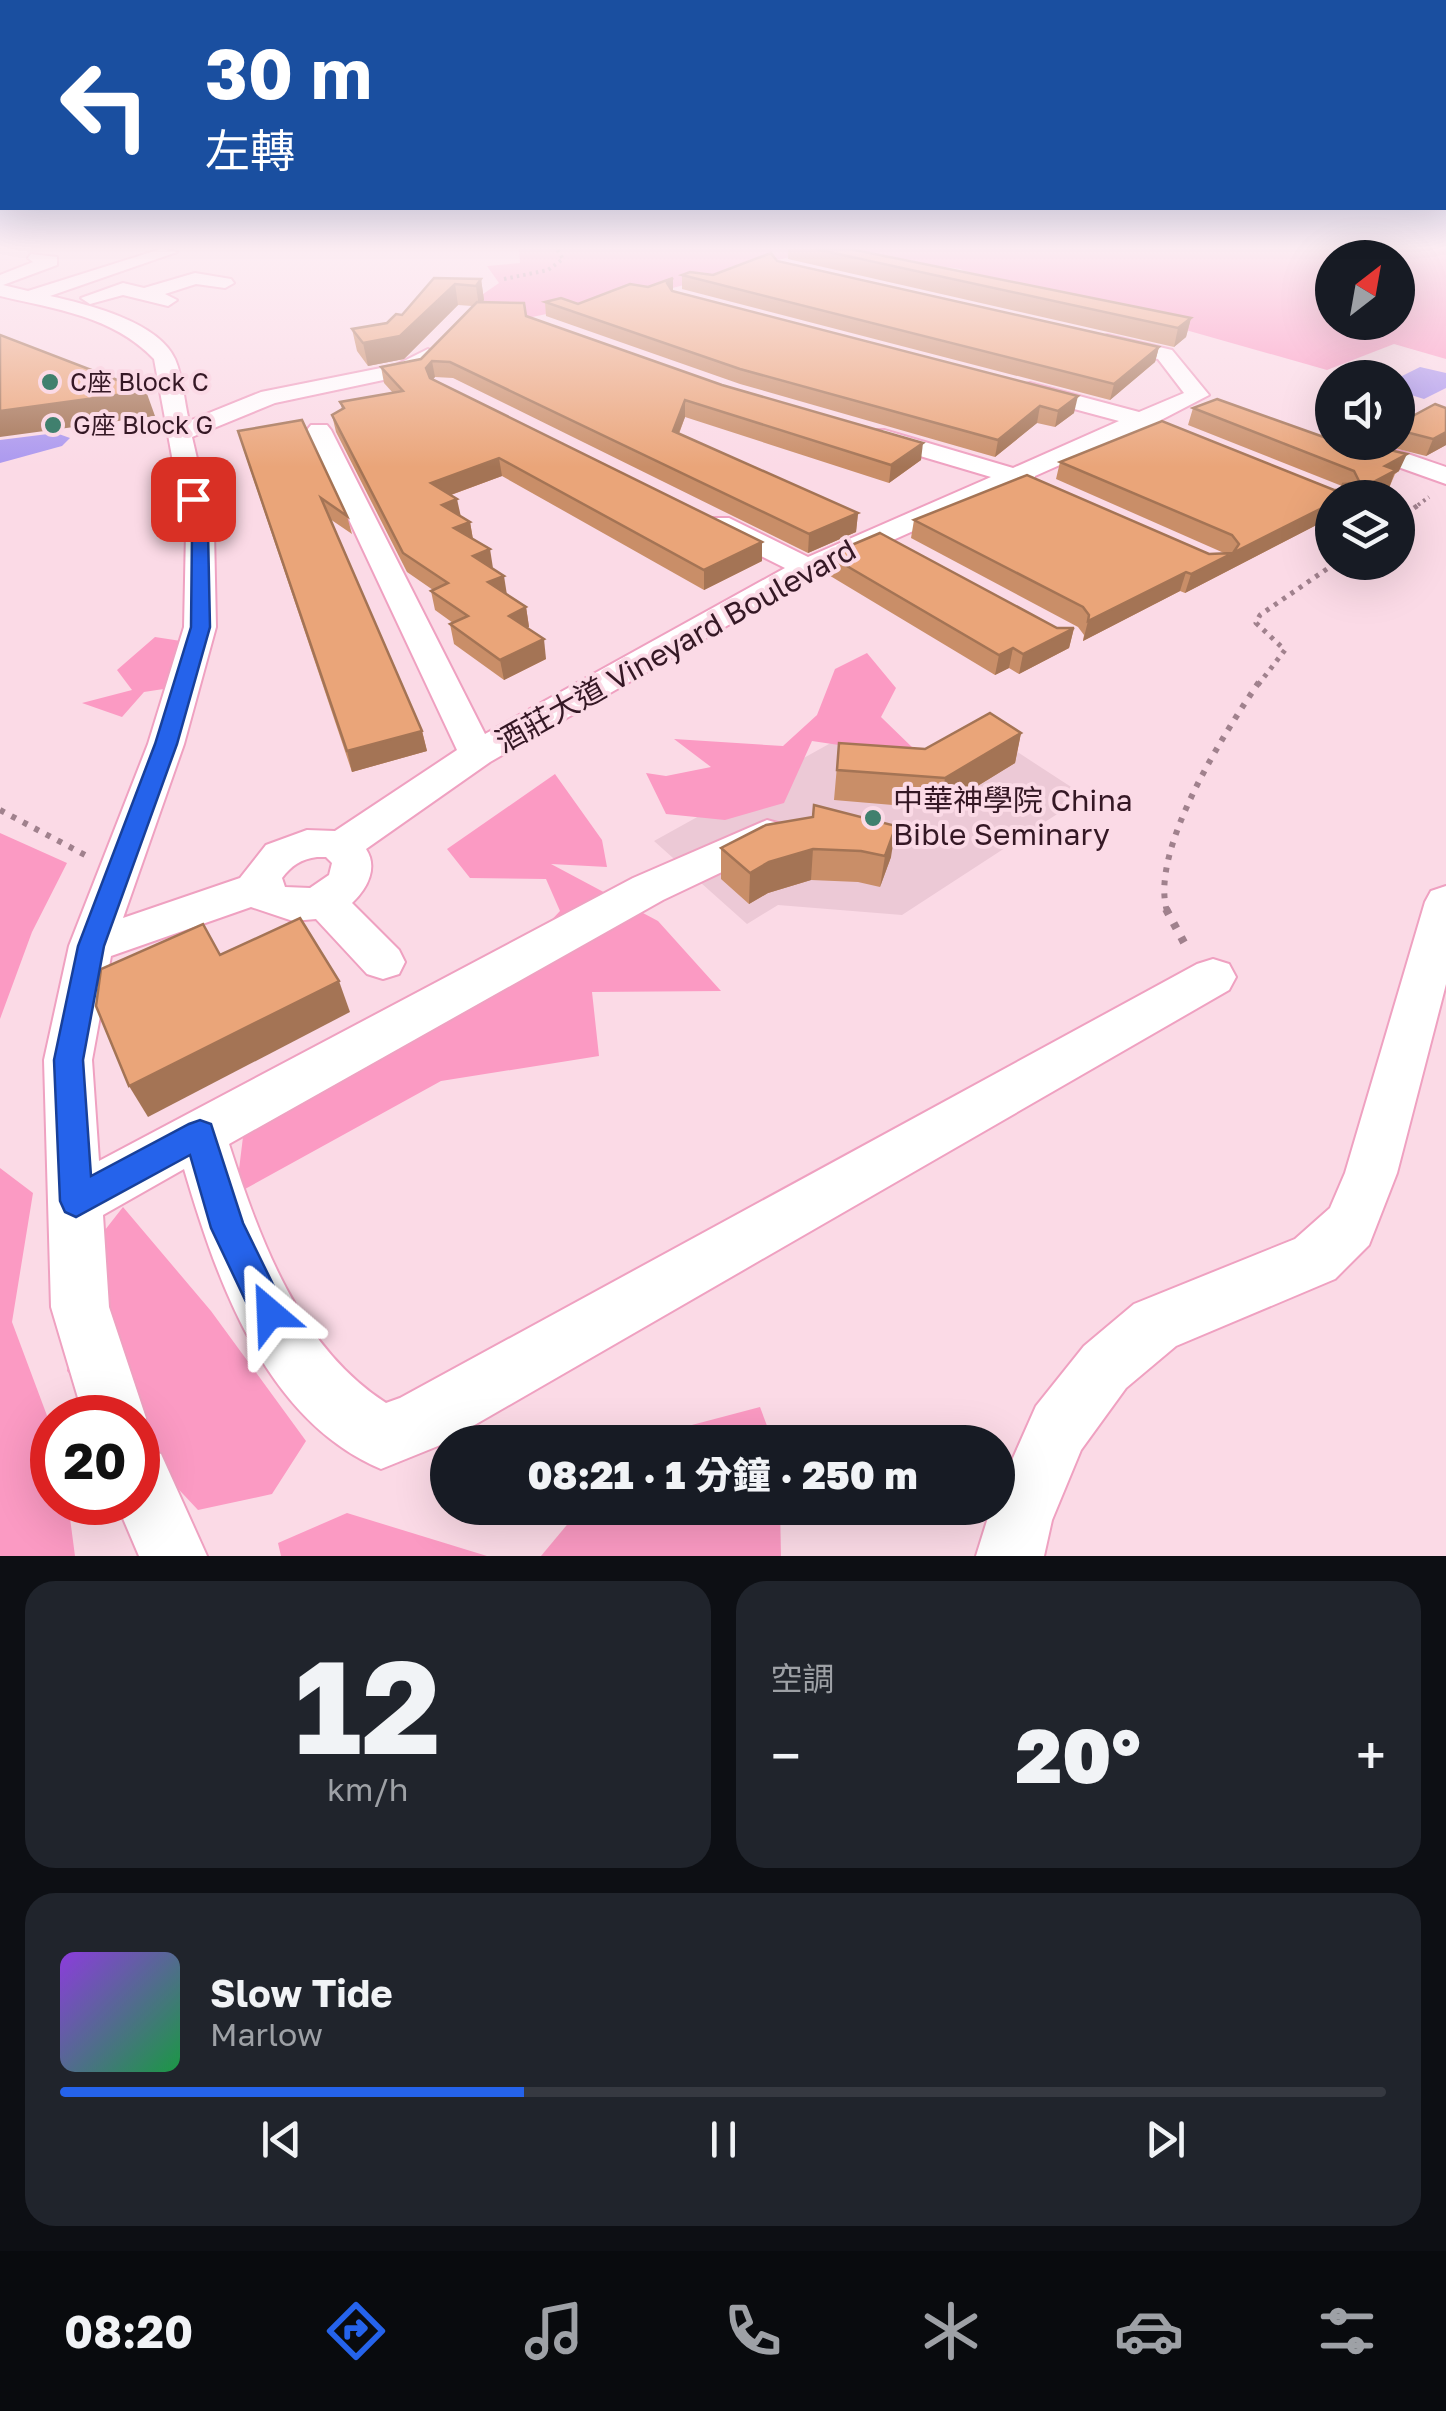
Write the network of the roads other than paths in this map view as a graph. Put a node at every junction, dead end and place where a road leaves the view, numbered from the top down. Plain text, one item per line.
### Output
1 (116, 322) edge
2 (445, 337) edge
3 (1088, 337) edge
4 (1014, 386) edge
5 (1144, 420) junction
6 (845, 426) edge
7 (319, 430) dead end
8 (180, 433) junction
9 (1179, 434) edge
10 (1399, 460) edge
11 (1017, 476) junction
12 (1442, 483) edge
13 (1052, 492) edge
14 (703, 516) edge
15 (878, 536) junction
16 (912, 555) edge
17 (806, 568) junction
18 (478, 754) junction
19 (774, 830) edge
20 (340, 847) junction
21 (262, 888) junction
22 (324, 900) junction
23 (1446, 902) edge
24 (91, 946) junction
25 (384, 962) dead end
26 (1210, 979) road end
27 (200, 1134) junction
28 (76, 1201) junction
29 (108, 1395) edge
30 (159, 1525) edge
31 (173, 1556) edge
32 (1010, 1556) edge

1 - 8 street
2 - 8 street
3 - 5 street, 酒莊大道 Vineyard Boulevard
4 - 5 street
5 - 9 street
5 - 11 street, 酒莊大道 Vineyard Boulevard
6 - 11 street
7 - 18 street
8 - 24 street
10 - 12 street
11 - 13 street
11 - 15 street, 酒莊大道 Vineyard Boulevard
14 - 17 street
15 - 16 street
15 - 17 street, 酒莊大道 Vineyard Boulevard
17 - 18 street, 酒莊大道 Vineyard Boulevard
18 - 20 street, 酒莊大道 Vineyard Boulevard
19 - 27 street
20 - 21 street
20 - 22 street
21 - 22 street
21 - 24 street
22 - 25 street
23 - 32 street
24 - 28 street
26 - 27 street
27 - 28 street
28 - 29 street
30 - 31 street

